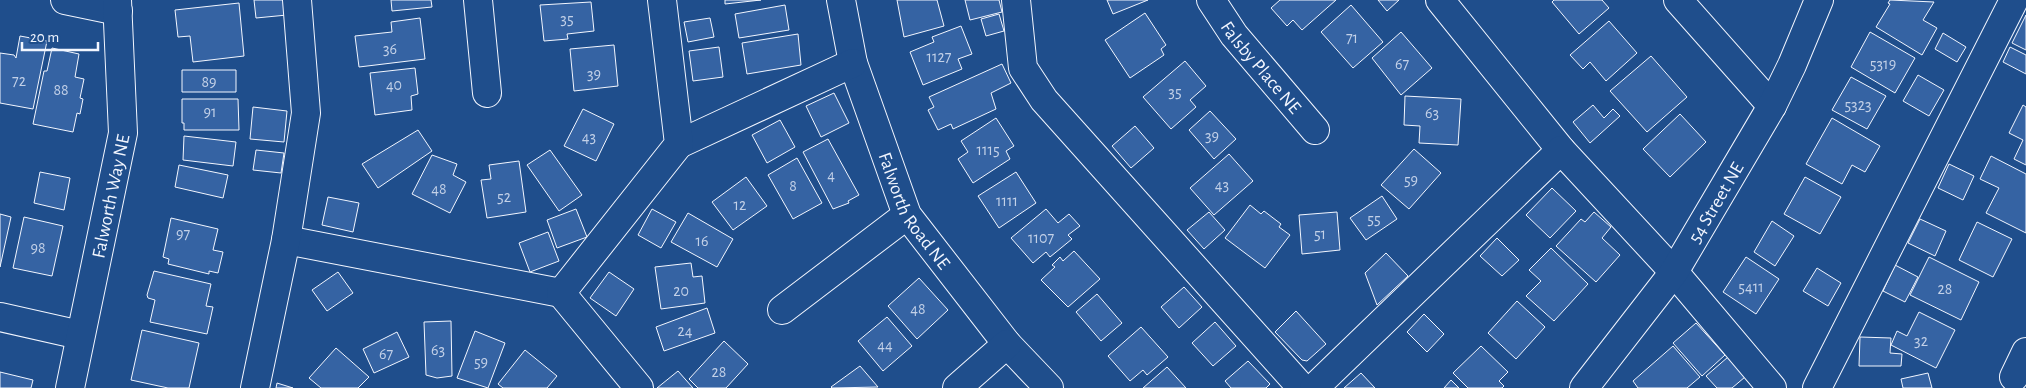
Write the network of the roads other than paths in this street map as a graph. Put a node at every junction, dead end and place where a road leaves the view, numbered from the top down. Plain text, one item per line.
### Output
1 (65, 0) edge
2 (296, 0) edge
3 (478, 0) edge
4 (662, 0) edge
5 (842, 0) edge
6 (1016, 0) edge
7 (1211, 0) edge
8 (1440, 0) edge
9 (1678, 0) edge
10 (1818, 0) edge
11 (2014, 0) edge
12 (118, 6) edge
13 (853, 63) junction
14 (487, 93) dead end
15 (1772, 106) junction
16 (1315, 130) dead end
17 (679, 144) junction
18 (1561, 150) junction
19 (907, 214) junction
20 (286, 240) junction
21 (1674, 272) junction
22 (561, 294) junction
23 (782, 310) dead end
24 (0, 317) edge
25 (80, 336) junction
26 (1007, 344) junction
27 (2026, 352) edge
28 (2014, 376) dead end
29 (1047, 387) edge
30 (70, 388) edge
31 (255, 388) edge
32 (639, 388) edge
33 (957, 388) edge
34 (1302, 388) edge
35 (1314, 388) edge
36 (1584, 388) edge
37 (1772, 388) edge
38 (1817, 388) edge

1 - 12 street
2 - 20 street
3 - 14 street
4 - 17 street
5 - 13 street, Falworth Road NE
6 - 34 street
7 - 16 street, Falsby Place NE
8 - 18 street
9 - 15 street
10 - 15 street, 54 Street NE
11 - 38 street
12 - 25 street, Falworth Way NE
13 - 17 street
13 - 19 street, Falworth Road NE
15 - 21 street, 54 Street NE
17 - 22 street
18 - 21 street
18 - 35 street
19 - 23 street
19 - 26 street, Falworth Road NE
20 - 22 street
20 - 31 street
21 - 36 street, 54 Street NE
21 - 37 street
22 - 32 street
24 - 25 street
25 - 30 street, Falworth Way NE
26 - 29 street, Falworth Road NE
26 - 33 street
27 - 28 street

